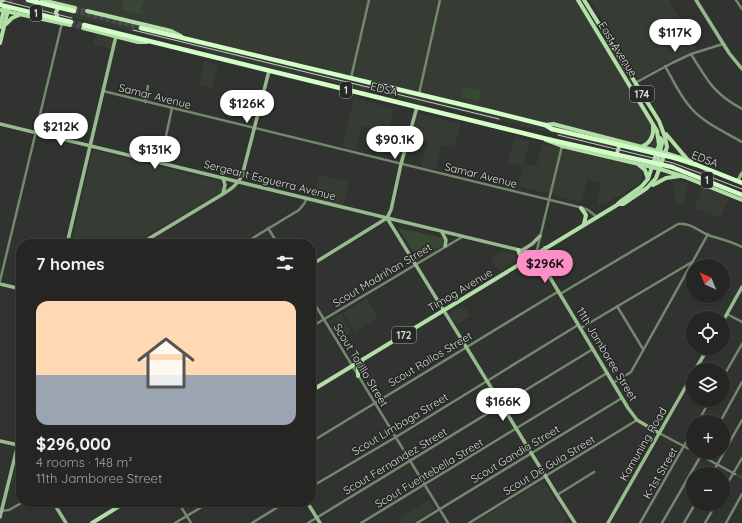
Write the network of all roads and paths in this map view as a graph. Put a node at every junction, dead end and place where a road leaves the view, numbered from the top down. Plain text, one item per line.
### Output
1 (28, 0) edge
2 (32, 0) edge
3 (42, 0) edge
4 (369, 0) edge
5 (440, 0) edge
6 (578, 0) edge
7 (584, 0) edge
8 (696, 0) edge
9 (736, 0) edge
10 (57, 4) junction
11 (62, 5) junction
12 (4, 9) edge
13 (74, 9) joint
14 (742, 9) edge
15 (87, 11) tunnel mouth
16 (21, 14) junction
17 (60, 23) junction
18 (71, 24) joint
19 (2, 27) edge
20 (83, 27) joint
21 (141, 28) tunnel mouth
22 (116, 36) junction
23 (181, 36) junction
24 (152, 42) junction
25 (0, 43) edge
26 (723, 44) junction
27 (691, 54) junction
28 (665, 66) junction
29 (742, 70) edge
30 (269, 71) junction
31 (351, 78) junction
32 (635, 83) junction
33 (148, 86) dead end
34 (103, 91) junction
35 (419, 95) junction
36 (145, 102) junction
37 (417, 107) junction
38 (172, 108) junction
39 (742, 109) edge
40 (652, 122) junction
41 (0, 124) edge
42 (545, 125) junction
43 (254, 128) junction
44 (663, 131) junction
45 (36, 133) junction
46 (166, 136) dead end
47 (541, 137) junction
48 (620, 142) junction
49 (742, 142) edge
50 (90, 146) junction
51 (562, 146) junction
52 (640, 147) junction
53 (661, 152) junction
54 (616, 159) junction
55 (688, 160) junction
56 (635, 163) junction
57 (401, 164) junction
58 (652, 167) junction
59 (660, 168) junction
60 (742, 173) edge
61 (685, 177) junction
62 (223, 178) junction
63 (648, 179) junction
64 (239, 182) junction
65 (741, 182) edge
66 (647, 188) junction
67 (223, 194) junction
68 (742, 195) edge
69 (307, 198) junction
70 (549, 200) junction
71 (742, 200) edge
72 (618, 204) junction
73 (581, 208) junction
74 (597, 217) junction
75 (387, 218) junction
76 (584, 224) junction
77 (268, 228) junction
78 (442, 232) junction
79 (708, 234) junction
80 (540, 236) junction
81 (462, 237) junction
82 (69, 239) edge
83 (149, 239) edge
84 (252, 239) edge
85 (275, 239) edge
86 (445, 246) junction
87 (742, 247) edge
88 (545, 248) junction
89 (519, 251) junction
90 (536, 254) junction
91 (694, 259) edge
92 (316, 263) edge
93 (416, 264) junction
94 (521, 264) junction
95 (543, 266) junction
96 (686, 266) edge
97 (686, 273) edge
98 (0, 283) edge
99 (742, 287) edge
100 (16, 288) edge
101 (559, 293) junction
102 (316, 306) edge
103 (617, 306) junction
104 (444, 310) junction
105 (729, 311) edge
106 (730, 316) edge
107 (324, 319) junction
108 (742, 322) edge
109 (316, 324) edge
110 (580, 326) junction
111 (742, 344) edge
112 (466, 347) junction
113 (593, 349) junction
114 (643, 349) junction
115 (364, 359) junction
116 (730, 365) edge
117 (352, 366) junction
118 (607, 373) junction
119 (358, 376) junction
120 (487, 380) junction
121 (742, 382) edge
122 (613, 383) junction
123 (686, 386) edge
124 (316, 388) edge
125 (622, 398) junction
126 (375, 402) junction
127 (502, 405) junction
128 (724, 415) edge
129 (637, 420) junction
130 (742, 420) edge
131 (516, 429) junction
132 (659, 433) junction
133 (396, 437) junction
134 (316, 439) edge
135 (0, 441) edge
136 (686, 442) edge
137 (16, 444) edge
138 (684, 446) junction
139 (531, 453) junction
140 (16, 455) edge
141 (742, 458) edge
142 (698, 459) edge
143 (706, 459) edge
144 (410, 460) junction
145 (717, 465) junction
146 (594, 472) dead end
147 (734, 474) junction
148 (545, 476) junction
149 (730, 480) edge
150 (316, 484) edge
151 (425, 485) junction
152 (742, 494) edge
153 (557, 496) junction
154 (16, 506) edge
155 (56, 507) edge
156 (118, 507) edge
157 (181, 507) edge
158 (201, 507) edge
159 (278, 507) edge
160 (310, 507) edge
161 (440, 509) junction
162 (691, 511) edge
163 (712, 511) edge
164 (1, 512) junction
165 (186, 516) junction
166 (0, 517) edge
167 (317, 518) junction
168 (66, 523) edge
169 (92, 523) edge
170 (175, 523) edge
171 (191, 523) edge
172 (252, 523) edge
173 (308, 523) edge
174 (320, 523) edge
175 (361, 523) edge
176 (417, 523) edge
177 (448, 523) edge
178 (469, 523) edge
179 (575, 523) edge
180 (608, 523) edge
181 (640, 523) edge
182 (662, 523) edge
183 (684, 523) edge
184 (705, 523) edge
185 (726, 523) edge

1 - 13 highway, 1, bridge
2 - 10 main road
3 - 10 main road, 1
4 - 31 street
5 - 35 street
6 - 40 main road, East Avenue / 174
7 - 32 main road, East Avenue / 174
8 - 26 street
9 - 14 street
10 - 11 main road, 1
11 - 13 main road, 1
11 - 17 main road
12 - 16 main road, 1
12 - 18 highway, 1, bridge
12 - 19 main road
15 - 23 main road, EDSA / 1
16 - 17 main road, 1
16 - 19 main road
17 - 18 main road, 1
17 - 45 street
19 - 25 main road
20 - 22 main road, EDSA / 1
20 - 24 highway, EDSA / 1
21 - 23 highway, EDSA / 1
22 - 24 main road, EDSA / 1
22 - 34 street
23 - 31 highway, EDSA / 1
24 - 30 highway, EDSA / 1
26 - 27 street
26 - 29 street
27 - 28 street
27 - 39 street
28 - 32 street
28 - 49 street
30 - 37 highway, EDSA / 1
30 - 43 street
31 - 35 highway, EDSA / 1
32 - 44 main road, East Avenue / 174
33 - 36 street
34 - 36 street, Samar Avenue
34 - 50 street
35 - 42 highway, EDSA / 1
36 - 38 street, Samar Avenue
37 - 47 highway, EDSA / 1
37 - 57 street
38 - 43 street, Samar Avenue
38 - 46 street
40 - 52 main road
40 - 53 main road, East Avenue / 174
41 - 45 street, Sergeant Esguerra Avenue
42 - 48 main road, EDSA
42 - 65 highway, EDSA / 1, bridge
43 - 57 street, Samar Avenue
43 - 64 street
44 - 53 main road, East Avenue / 174
44 - 55 main road
45 - 50 street, Sergeant Esguerra Avenue
45 - 98 street
47 - 51 main road, EDSA
47 - 68 highway, EDSA / 1, bridge
48 - 52 main road, EDSA
48 - 54 main road
50 - 62 street, Sergeant Esguerra Avenue
50 - 82 street
51 - 54 main road, EDSA
51 - 70 street
52 - 53 main road, EDSA
53 - 55 main road, EDSA
53 - 58 main road
53 - 59 main road, Timog Avenue
54 - 56 main road, EDSA
55 - 65 main road, EDSA
56 - 58 main road, EDSA
56 - 63 main road
57 - 70 street, Samar Avenue
57 - 75 street
58 - 59 main road, EDSA
58 - 63 main road
59 - 61 main road, EDSA
59 - 66 main road, Timog Avenue / 172
60 - 65 street
61 - 66 main road
61 - 71 main road, EDSA
62 - 64 street, Sergeant Esguerra Avenue
62 - 67 street
63 - 72 main road, Timog Avenue / 172
64 - 67 street
64 - 69 street, Sergeant Esguerra Avenue
66 - 72 main road, Timog Avenue / 172
67 - 83 street
69 - 75 street, Sergeant Esguerra Avenue
69 - 77 street
70 - 73 street, Samar Avenue
70 - 80 street
72 - 74 main road, Timog Avenue / 172
73 - 74 street, Samar Avenue
73 - 76 main road
74 - 76 main road, Timog Avenue / 172
75 - 78 street, Sergeant Esguerra Avenue
75 - 92 street
75 - 93 street
76 - 88 main road, Timog Avenue / 172
77 - 84 street
77 - 85 street
78 - 81 street, Sergeant Esguerra Avenue
78 - 86 street
79 - 87 street, Scout Rallos Street
79 - 91 street
79 - 101 street, Scout Rallos Street
80 - 89 street
80 - 90 street
81 - 86 street, Scout Madriñan Street
81 - 89 street, Sergeant Esguerra Avenue
86 - 93 street, Scout Madriñan Street
88 - 90 main road, Timog Avenue / 172
88 - 95 main road
89 - 90 street, Sergeant Esguerra Avenue
89 - 94 main road
90 - 94 main road, Timog Avenue / 172
90 - 95 street, 11th Jamboree Street
93 - 104 street
93 - 107 street, Scout Madriñan Street
94 - 95 main road
94 - 104 main road, Timog Avenue / 172
95 - 101 street, 11th Jamboree Street
96 - 103 street, Scout Limbaga Street
97 - 114 street
98 - 100 street
99 - 105 street
101 - 110 street, 11th Jamboree Street
101 - 112 street, Scout Rallos Street
102 - 107 street, Scout Torillo Street
103 - 110 street, Scout Limbaga Street
103 - 114 street
104 - 112 street
104 - 115 main road, Timog Avenue / 172
106 - 108 street
107 - 109 street, Scout Madriñan Street
107 - 117 street, Scout Torillo Street
110 - 113 street, 11th Jamboree Street
110 - 120 street, Scout Limbaga Street
111 - 116 street
112 - 120 street
112 - 126 street, Scout Rallos Street
113 - 118 street, 11th Jamboree Street
113 - 127 street, Scout Fernandez Street
114 - 122 street
115 - 117 main road, Timog Avenue / 172
115 - 119 main road
117 - 119 street, Scout Torillo Street
117 - 124 main road, Timog Avenue / 172
118 - 122 street, 11th Jamboree Street
118 - 131 street, Scout Fuentebella Street
119 - 126 street, Scout Torillo Street
120 - 127 street
120 - 133 street, Scout Limbaga Street
121 - 128 street
122 - 125 street, 11th Jamboree Street
123 - 132 street, Kamuning Road
125 - 129 street, 11th Jamboree Street
125 - 139 street, Scout Gandia Street
126 - 133 street, Scout Torillo Street
126 - 134 street, Scout Rallos Street
127 - 131 street
127 - 144 street, Scout Fernandez Street
129 - 132 street, 11th Jamboree Street
129 - 148 street, Scout De Guia Street
130 - 145 street
131 - 139 street
131 - 151 street, Scout Fuentebella Street
132 - 138 street
132 - 180 street, Kamuning Road
133 - 144 street, Scout Torillo Street
133 - 150 street, Scout Limbaga Street
135 - 137 street
136 - 138 street, K-1st Street
138 - 181 street, K-1st Street
139 - 148 street
139 - 161 street, Scout Gandia Street
140 - 164 street
141 - 147 street
142 - 182 street
143 - 145 street
144 - 151 street, Scout Torillo Street
144 - 167 street, Scout Fernandez Street
145 - 147 street
146 - 153 street
147 - 149 street
148 - 153 street
148 - 178 street, Scout De Guia Street
151 - 161 street, Scout Torillo Street
151 - 175 street, Scout Fuentebella Street
152 - 185 street
153 - 179 street
154 - 164 street
155 - 168 street
156 - 169 main road
157 - 165 street
158 - 165 street
159 - 172 street
160 - 167 street
161 - 176 street, Scout Gandia Street
161 - 177 street, Scout Torillo Street
162 - 183 street
163 - 184 street
164 - 166 street
165 - 170 street
165 - 171 street
167 - 173 street, Scout Fernandez Street
167 - 174 street

